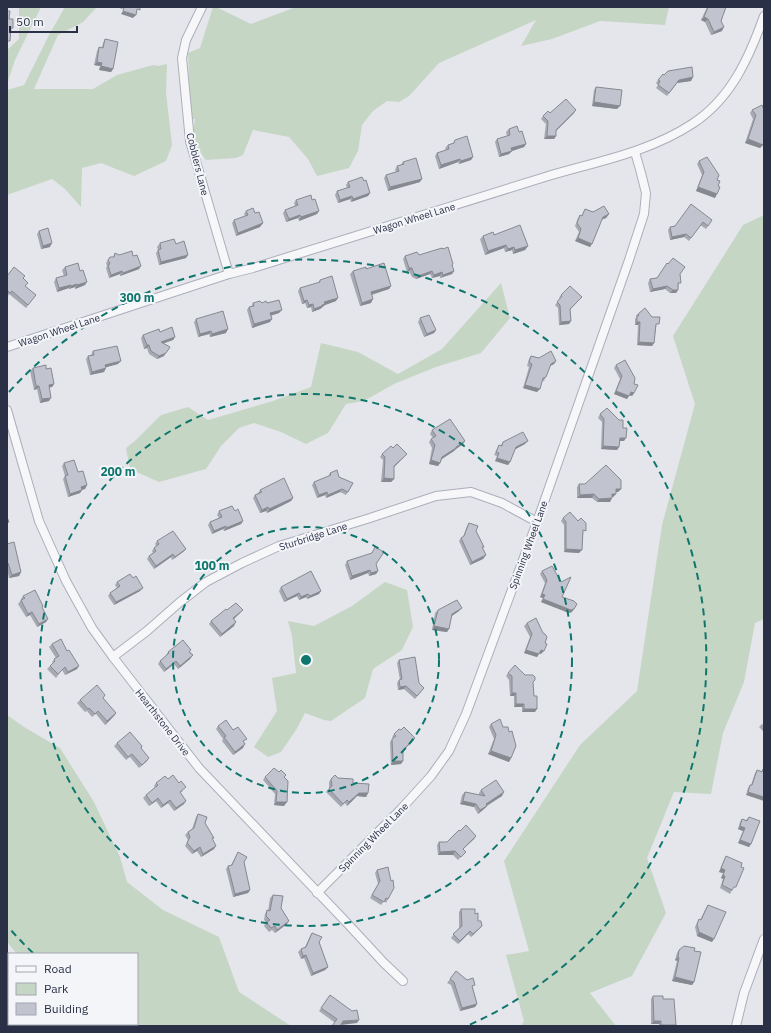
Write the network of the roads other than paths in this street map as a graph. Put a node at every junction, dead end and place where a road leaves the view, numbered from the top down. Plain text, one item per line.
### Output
1 (202, 7) edge
2 (764, 16) edge
3 (635, 152) junction
4 (229, 274) junction
5 (7, 347) edge
6 (7, 410) edge
7 (537, 522) junction
8 (113, 657) junction
9 (317, 893) junction
10 (764, 939) edge
11 (403, 981) dead end
12 (736, 1026) edge

1 - 4 street, Cobblers Lane
2 - 3 street, Wagon Wheel Lane
3 - 4 street, Wagon Wheel Lane
3 - 7 street, Spinning Wheel Lane
4 - 5 street, Wagon Wheel Lane
6 - 8 street, Hearthstone Drive
7 - 8 street, Sturbridge Lane
7 - 9 street, Spinning Wheel Lane
8 - 9 street, Hearthstone Drive
9 - 11 street, Hearthstone Drive
10 - 12 street

